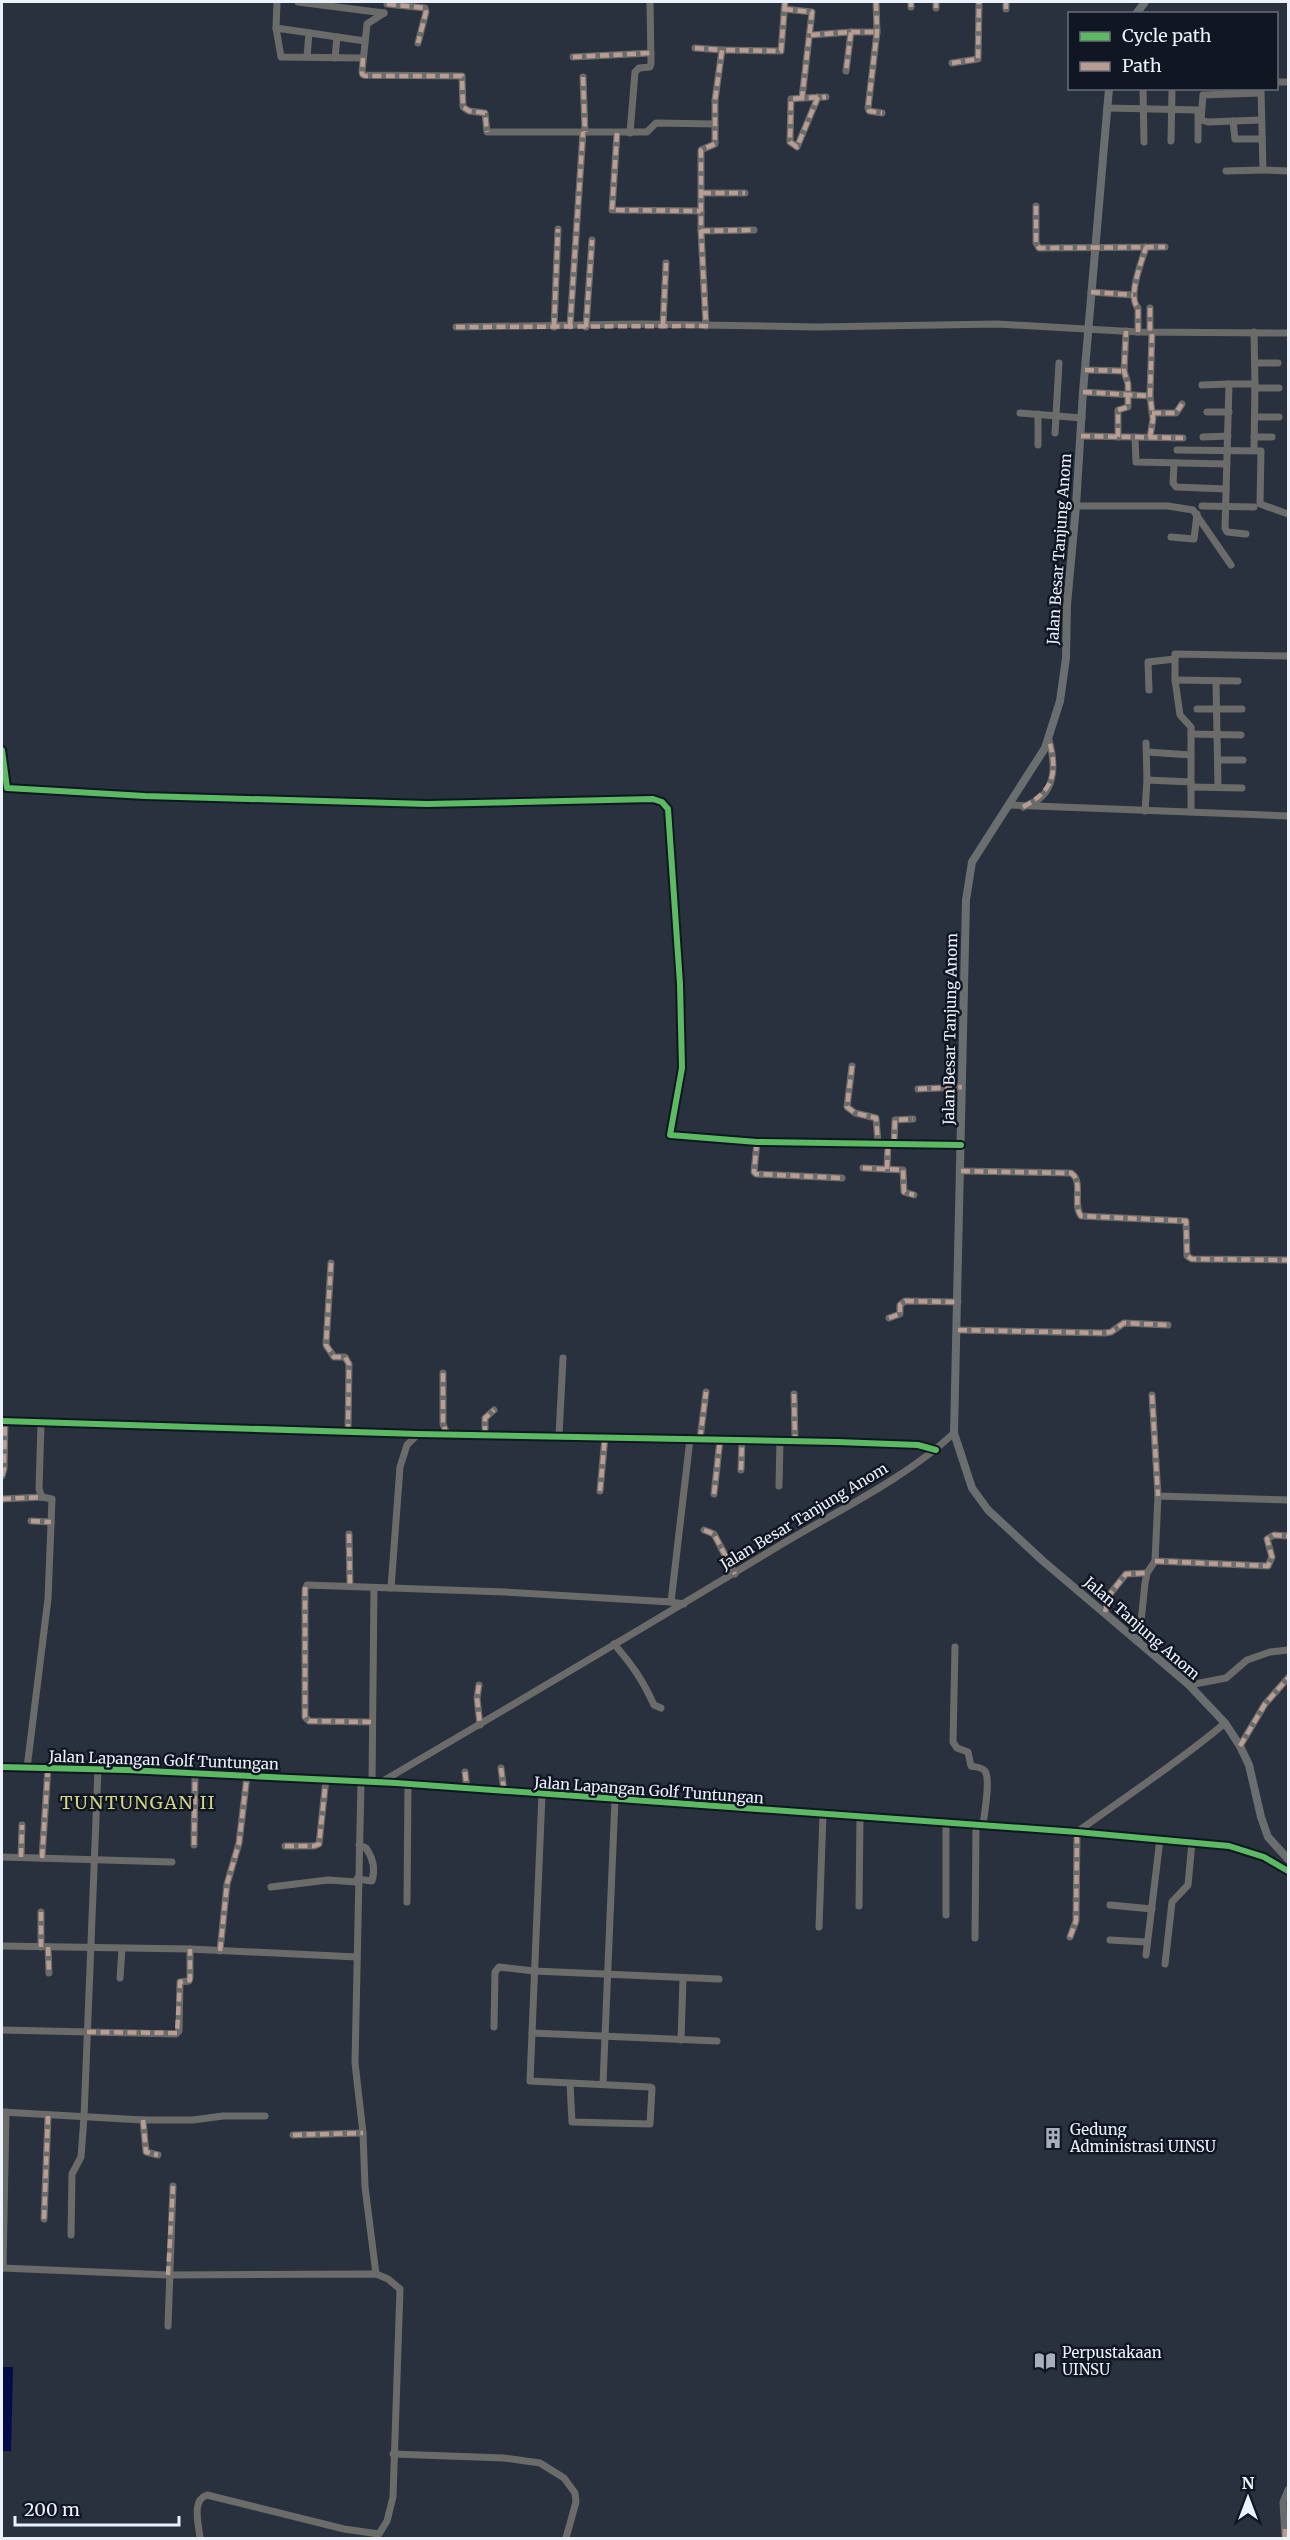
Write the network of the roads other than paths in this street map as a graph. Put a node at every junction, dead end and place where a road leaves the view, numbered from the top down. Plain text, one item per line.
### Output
1 (276, 2) edge
2 (298, 2) edge
3 (651, 2) edge
4 (876, 2) edge
5 (979, 2) edge
6 (387, 3) edge
7 (785, 5) edge
8 (384, 13) junction
9 (276, 28) junction
10 (309, 33) junction
11 (852, 33) junction
12 (877, 33) junction
13 (811, 35) junction
14 (337, 37) junction
15 (365, 40) junction
16 (418, 43) dead end
17 (695, 48) dead end
18 (722, 50) junction
19 (651, 53) junction
20 (308, 57) junction
21 (573, 57) dead end
22 (335, 58) junction
23 (363, 58) junction
24 (952, 63) dead end
25 (846, 71) dead end
26 (583, 77) dead end
27 (1109, 90) edge
28 (1143, 90) edge
29 (1172, 91) dead end
30 (1261, 91) edge
31 (1197, 97) dead end
32 (802, 98) junction
33 (1107, 106) junction
34 (1143, 108) junction
35 (1171, 108) junction
36 (1198, 108) junction
37 (882, 113) dead end
38 (1261, 120) junction
39 (1233, 121) junction
40 (715, 124) junction
41 (584, 132) junction
42 (617, 133) junction
43 (630, 133) junction
44 (1262, 139) junction
45 (1198, 140) dead end
46 (1171, 141) dead end
47 (1144, 142) dead end
48 (1263, 170) junction
49 (1226, 171) dead end
50 (1288, 171) edge
51 (702, 193) junction
52 (745, 193) dead end
53 (1036, 206) dead end
54 (701, 211) junction
55 (558, 229) dead end
56 (754, 230) dead end
57 (701, 231) junction
58 (592, 240) dead end
59 (1096, 246) junction
60 (1146, 247) junction
61 (1165, 247) dead end
62 (666, 263) dead end
63 (572, 292) junction
64 (1091, 292) junction
65 (588, 294) junction
66 (1133, 295) junction
67 (1150, 308) dead end
68 (663, 325) junction
69 (570, 326) junction
70 (705, 326) junction
71 (456, 327) dead end
72 (554, 327) junction
73 (586, 327) junction
74 (1088, 328) junction
75 (1126, 331) junction
76 (1138, 332) junction
77 (1151, 332) junction
78 (1254, 332) junction
79 (1288, 333) edge
80 (1059, 363) dead end
81 (1256, 363) junction
82 (1278, 363) dead end
83 (1085, 370) junction
84 (1124, 371) junction
85 (1229, 384) junction
86 (1202, 385) dead end
87 (1255, 386) junction
88 (1279, 388) dead end
89 (1083, 392) junction
90 (1128, 394) junction
91 (1150, 396) junction
92 (1182, 404) dead end
93 (1152, 412) junction
94 (1207, 412) dead end
95 (1229, 412) junction
96 (1020, 413) dead end
97 (1038, 414) junction
98 (1058, 416) junction
99 (1256, 417) junction
100 (1279, 417) dead end
101 (1082, 418) junction
102 (1055, 433) dead end
103 (1081, 436) junction
104 (1228, 436) junction
105 (1272, 436) dead end
106 (1118, 437) junction
107 (1135, 437) junction
108 (1149, 437) junction
109 (1203, 437) dead end
110 (1254, 437) junction
111 (1183, 438) dead end
112 (1038, 446) dead end
113 (1177, 450) dead end
114 (1228, 450) junction
115 (1254, 450) junction
116 (1174, 464) junction
117 (1227, 464) junction
118 (1226, 489) junction
119 (1076, 506) junction
120 (1202, 506) dead end
121 (1226, 507) junction
122 (1254, 507) dead end
123 (1197, 514) junction
124 (1288, 514) edge
125 (1245, 534) dead end
126 (1171, 537) dead end
127 (1231, 565) dead end
128 (1288, 656) edge
129 (1174, 659) junction
130 (1174, 681) junction
131 (1216, 681) junction
132 (1238, 681) dead end
133 (1149, 690) dead end
134 (1197, 709) dead end
135 (1218, 709) junction
136 (1242, 709) dead end
137 (1191, 734) junction
138 (1218, 735) junction
139 (1240, 735) dead end
140 (1049, 740) junction
141 (1146, 743) dead end
142 (2, 750) edge
143 (1146, 752) junction
144 (1191, 755) junction
145 (1218, 760) junction
146 (1243, 760) dead end
147 (1147, 780) junction
148 (1191, 784) junction
149 (1218, 787) junction
150 (1242, 788) dead end
151 (1009, 805) junction
152 (1023, 807) junction
153 (1145, 811) junction
154 (1191, 812) junction
155 (1288, 816) edge
156 (852, 1066) dead end
157 (962, 1088) junction
158 (918, 1089) dead end
159 (913, 1119) dead end
160 (757, 1142) junction
161 (878, 1143) junction
162 (891, 1143) junction
163 (961, 1145) junction
164 (863, 1168) dead end
165 (887, 1169) junction
166 (961, 1171) junction
167 (842, 1178) dead end
168 (914, 1195) dead end
169 (1288, 1260) edge
170 (331, 1263) dead end
171 (958, 1302) junction
172 (888, 1318) dead end
173 (1167, 1325) dead end
174 (958, 1330) junction
175 (563, 1358) dead end
176 (443, 1373) dead end
177 (706, 1392) dead end
178 (794, 1394) dead end
179 (1152, 1395) dead end
180 (494, 1410) dead end
181 (3, 1421) edge
182 (41, 1424) junction
183 (348, 1431) junction
184 (954, 1433) junction
185 (418, 1434) junction
186 (447, 1434) junction
187 (485, 1435) junction
188 (559, 1435) junction
189 (605, 1437) junction
190 (690, 1438) junction
191 (700, 1439) junction
192 (720, 1440) junction
193 (742, 1440) junction
194 (780, 1441) junction
195 (795, 1441) junction
196 (936, 1450) junction
197 (741, 1470) dead end
198 (2, 1476) edge
199 (778, 1486) dead end
200 (600, 1491) dead end
201 (714, 1494) dead end
202 (1158, 1496) junction
203 (42, 1497) junction
204 (2, 1499) edge
205 (1288, 1500) edge
206 (31, 1521) dead end
207 (51, 1522) junction
208 (704, 1530) dead end
209 (349, 1534) dead end
210 (1288, 1536) edge
211 (1155, 1561) junction
212 (1147, 1573) junction
213 (735, 1574) junction
214 (350, 1586) junction
215 (374, 1588) junction
216 (391, 1588) junction
217 (671, 1602) junction
218 (684, 1604) junction
219 (1105, 1612) junction
220 (1139, 1641) junction
221 (614, 1644) junction
222 (956, 1647) dead end
223 (1288, 1650) edge
224 (1288, 1678) edge
225 (479, 1685) dead end
226 (1189, 1685) junction
227 (661, 1708) dead end
228 (371, 1722) junction
229 (1225, 1723) junction
230 (480, 1725) junction
231 (1240, 1746) junction
232 (2, 1767) edge
233 (27, 1768) junction
234 (48, 1768) junction
235 (501, 1768) dead end
236 (98, 1769) junction
237 (465, 1772) dead end
238 (195, 1774) junction
239 (248, 1776) junction
240 (326, 1779) junction
241 (361, 1781) junction
242 (372, 1782) junction
243 (381, 1782) junction
244 (408, 1784) junction
245 (467, 1789) junction
246 (504, 1791) junction
247 (542, 1794) junction
248 (615, 1799) junction
249 (823, 1814) junction
250 (860, 1817) junction
251 (946, 1823) junction
252 (22, 1825) dead end
253 (979, 1826) junction
254 (1077, 1832) junction
255 (1160, 1839) junction
256 (1192, 1842) junction
257 (194, 1845) dead end
258 (358, 1845) junction
259 (285, 1846) dead end
260 (2, 1857) edge
261 (21, 1857) junction
262 (42, 1858) junction
263 (1288, 1859) edge
264 (95, 1860) junction
265 (172, 1862) dead end
266 (1288, 1871) edge
267 (357, 1881) junction
268 (271, 1887) dead end
269 (407, 1902) dead end
270 (1110, 1905) dead end
271 (859, 1906) dead end
272 (1152, 1909) junction
273 (41, 1912) dead end
274 (946, 1915) dead end
275 (819, 1927) dead end
276 (1070, 1937) dead end
277 (975, 1938) dead end
278 (1110, 1940) dead end
279 (1147, 1942) junction
280 (2, 1946) edge
281 (45, 1947) junction
282 (90, 1948) junction
283 (122, 1949) junction
284 (190, 1949) junction
285 (220, 1951) junction
286 (1146, 1955) dead end
287 (357, 1957) junction
288 (1165, 1964) dead end
289 (534, 1971) junction
290 (49, 1973) dead end
291 (607, 1973) junction
292 (120, 1978) dead end
293 (683, 1978) junction
294 (719, 1980) dead end
295 (494, 2027) dead end
296 (2, 2030) edge
297 (87, 2032) junction
298 (532, 2033) junction
299 (604, 2036) junction
300 (681, 2040) junction
301 (717, 2041) dead end
302 (570, 2084) junction
303 (603, 2084) junction
304 (4, 2112) edge
305 (48, 2116) junction
306 (265, 2116) dead end
307 (84, 2117) junction
308 (143, 2120) junction
309 (363, 2133) junction
310 (292, 2135) dead end
311 (158, 2155) dead end
312 (173, 2186) dead end
313 (44, 2219) dead end
314 (71, 2235) dead end
315 (2, 2268) edge
316 (376, 2274) junction
317 (168, 2275) junction
318 (168, 2326) dead end
319 (393, 2454) junction
320 (1288, 2490) edge
321 (1287, 2529) edge
322 (379, 2536) edge
323 (200, 2538) edge
324 (566, 2538) edge
325 (1285, 2538) edge

1 - 9 street
2 - 8 street
3 - 19 street
4 - 12 street
5 - 24 street
6 - 8 street
6 - 16 street
7 - 13 street
7 - 18 street
8 - 15 street
9 - 10 street
9 - 20 street
10 - 14 street
10 - 20 street
11 - 12 street
11 - 13 street
11 - 25 street
12 - 37 street
13 - 32 street
14 - 15 street
14 - 22 street
15 - 23 street
17 - 18 street
18 - 40 street
19 - 21 street
19 - 43 street
20 - 22 street
22 - 23 street
23 - 41 street
26 - 41 street
27 - 33 main road, Jalan Besar Tanjung Anom
28 - 34 street
29 - 35 street
30 - 38 street
30 - 39 street
31 - 36 street
32 - 32 street
33 - 34 street
33 - 59 main road, Jalan Besar Tanjung Anom
34 - 35 street
34 - 47 street
35 - 36 street
35 - 46 street
36 - 45 street
38 - 39 street
38 - 44 street
39 - 44 street
40 - 43 street
40 - 51 street
41 - 42 street
41 - 63 street
42 - 43 street
42 - 54 street
44 - 48 street
48 - 49 street
48 - 50 street
51 - 52 street
51 - 54 street
53 - 59 street
54 - 57 street
55 - 72 street
56 - 57 street
57 - 70 street
58 - 65 street
59 - 60 street
59 - 64 main road, Jalan Besar Tanjung Anom
60 - 61 street
60 - 66 street
62 - 68 street
63 - 65 street
63 - 69 street
64 - 66 street
64 - 74 main road, Jalan Besar Tanjung Anom
65 - 73 street
66 - 76 street
67 - 77 street
68 - 70 street
68 - 73 street
69 - 72 street
69 - 73 street
70 - 74 street
71 - 72 street
74 - 75 street
74 - 83 main road, Jalan Besar Tanjung Anom
75 - 76 street
75 - 84 street
76 - 77 street
77 - 78 street
77 - 91 street
78 - 79 street
78 - 81 street
80 - 98 street
81 - 82 street
81 - 87 street
83 - 84 street
83 - 89 main road, Jalan Besar Tanjung Anom
84 - 90 street
85 - 86 street
85 - 87 street
85 - 95 street
87 - 88 street
87 - 99 street
89 - 90 street
89 - 101 main road, Jalan Besar Tanjung Anom
90 - 91 street
90 - 106 street
91 - 93 street
92 - 93 street
93 - 108 street
94 - 95 street
95 - 104 street
96 - 97 street
97 - 98 street
97 - 112 street
98 - 101 street
98 - 102 street
99 - 100 street
99 - 110 street
101 - 103 main road, Jalan Besar Tanjung Anom
103 - 106 street
103 - 119 main road, Jalan Besar Tanjung Anom
104 - 109 street
104 - 114 street
105 - 110 street
106 - 107 street
107 - 108 street
107 - 116 street
108 - 111 street
110 - 115 street
113 - 114 street
114 - 115 street
114 - 117 street
115 - 124 street
116 - 117 street
116 - 118 street
117 - 118 street
118 - 121 street
119 - 123 street
119 - 140 main road, Jalan Besar Tanjung Anom
120 - 121 street
121 - 122 street
121 - 125 street
123 - 126 street
123 - 127 street
128 - 129 street
129 - 130 street
129 - 133 street
130 - 131 street
130 - 137 street
131 - 132 street
131 - 135 street
134 - 135 street
135 - 136 street
135 - 138 street
137 - 138 street
137 - 144 street
138 - 139 street
138 - 145 street
140 - 151 main road, Jalan Besar Tanjung Anom
140 - 152 street
141 - 143 street
142 - 160 street
143 - 144 street
143 - 147 street
144 - 148 street
145 - 146 street
145 - 149 street
147 - 148 street
147 - 153 street
148 - 149 street
148 - 154 street
149 - 150 street
151 - 152 street
151 - 157 main road, Jalan Besar Tanjung Anom
152 - 153 street
153 - 154 street
154 - 155 street
156 - 161 street
157 - 158 street
157 - 163 main road, Jalan Besar Tanjung Anom
159 - 162 street
160 - 161 street
160 - 167 street
161 - 162 street
162 - 163 street
162 - 165 street
163 - 166 main road, Jalan Besar Tanjung Anom
164 - 165 street
165 - 168 street
166 - 169 street
166 - 171 main road, Jalan Besar Tanjung Anom
170 - 183 street
171 - 172 street
171 - 174 main road, Jalan Besar Tanjung Anom
173 - 174 street
174 - 184 main road, Jalan Besar Tanjung Anom
175 - 188 street
176 - 186 street
177 - 191 street
178 - 195 street
179 - 202 street
180 - 187 street
181 - 182 street
181 - 198 street
182 - 183 street
182 - 203 street
183 - 185 street
184 - 196 street, Jalan Besar Tanjung Anom
184 - 219 main road, Jalan Tanjung Anom
185 - 186 street
185 - 216 street
186 - 187 street
187 - 188 street
188 - 189 street
189 - 190 street
189 - 200 street
190 - 191 street
190 - 217 street
191 - 192 street
192 - 193 street
192 - 201 street
193 - 194 street
193 - 197 street
194 - 195 street
194 - 199 street
195 - 196 street
196 - 213 street, Jalan Besar Tanjung Anom
202 - 205 street
202 - 211 street
203 - 204 street
203 - 207 street
206 - 207 street
207 - 233 street
208 - 213 street
209 - 214 street
210 - 211 street
211 - 212 street
212 - 219 street
212 - 220 street
213 - 218 street, Jalan Besar Tanjung Anom
214 - 215 street
214 - 228 street
215 - 216 street
215 - 228 street
216 - 217 street
217 - 218 street
218 - 221 street, Jalan Besar Tanjung Anom
219 - 220 main road, Jalan Tanjung Anom
220 - 226 main road, Jalan Tanjung Anom
221 - 227 street
221 - 230 street, Jalan Besar Tanjung Anom
222 - 253 street
223 - 226 street
224 - 231 street
225 - 230 street
226 - 229 main road, Jalan Tanjung Anom
228 - 242 street
229 - 231 main road, Jalan Tanjung Anom
229 - 254 street
230 - 243 street, Jalan Besar Tanjung Anom
231 - 263 main road, Jalan Tanjung Anom
232 - 233 street, Jalan Lapangan Golf Tuntungan
233 - 234 street, Jalan Lapangan Golf Tuntungan
234 - 236 street, Jalan Lapangan Golf Tuntungan
234 - 262 street
235 - 246 street
236 - 238 street, Jalan Lapangan Golf Tuntungan
236 - 264 street
237 - 245 street
238 - 239 street, Jalan Lapangan Golf Tuntungan
238 - 257 street
239 - 240 street, Jalan Lapangan Golf Tuntungan
239 - 285 street
240 - 241 street, Jalan Lapangan Golf Tuntungan
240 - 259 street
241 - 242 street, Jalan Lapangan Golf Tuntungan
241 - 258 street
242 - 243 street, Jalan Lapangan Golf Tuntungan
243 - 244 street, Jalan Lapangan Golf Tuntungan
244 - 245 street, Jalan Lapangan Golf Tuntungan
244 - 269 street
245 - 246 street, Jalan Lapangan Golf Tuntungan
246 - 247 street, Jalan Lapangan Golf Tuntungan
247 - 248 street, Jalan Lapangan Golf Tuntungan
247 - 289 street
248 - 249 street, Jalan Lapangan Golf Tuntungan
248 - 291 street
249 - 250 street, Jalan Lapangan Golf Tuntungan
249 - 275 street
250 - 251 street, Jalan Lapangan Golf Tuntungan
250 - 271 street
251 - 253 street, Jalan Lapangan Golf Tuntungan
251 - 274 street
252 - 261 street
253 - 254 street, Jalan Lapangan Golf Tuntungan
253 - 277 street
254 - 255 street, Jalan Lapangan Golf Tuntungan
254 - 276 street
255 - 256 street, Jalan Lapangan Golf Tuntungan
255 - 272 street
256 - 266 street, Jalan Lapangan Golf Tuntungan
256 - 288 street
258 - 267 street
258 - 267 street
260 - 261 street
261 - 262 street
262 - 264 street
264 - 265 street
264 - 282 street
267 - 268 street
267 - 287 street
270 - 272 street
272 - 279 street
273 - 281 street
278 - 279 street
279 - 286 street
280 - 281 street
281 - 282 street
281 - 290 street
282 - 283 street
282 - 297 street
283 - 284 street
283 - 292 street
284 - 285 street
284 - 297 street
285 - 287 street
287 - 309 street
289 - 291 street
289 - 295 street
289 - 298 street
291 - 293 street
291 - 299 street
293 - 294 street
293 - 300 street
296 - 297 street
297 - 307 street
298 - 299 street
298 - 302 street
299 - 300 street
299 - 303 street
300 - 301 street
302 - 303 street
302 - 303 street
304 - 305 street
304 - 315 street
305 - 307 street
305 - 313 street
306 - 308 street
307 - 308 street
307 - 314 street
308 - 311 street
309 - 310 street
309 - 316 street
312 - 317 street
315 - 317 street
316 - 317 street
316 - 319 street
317 - 318 street
319 - 322 street
319 - 324 street
320 - 321 street
321 - 325 street
322 - 323 street

